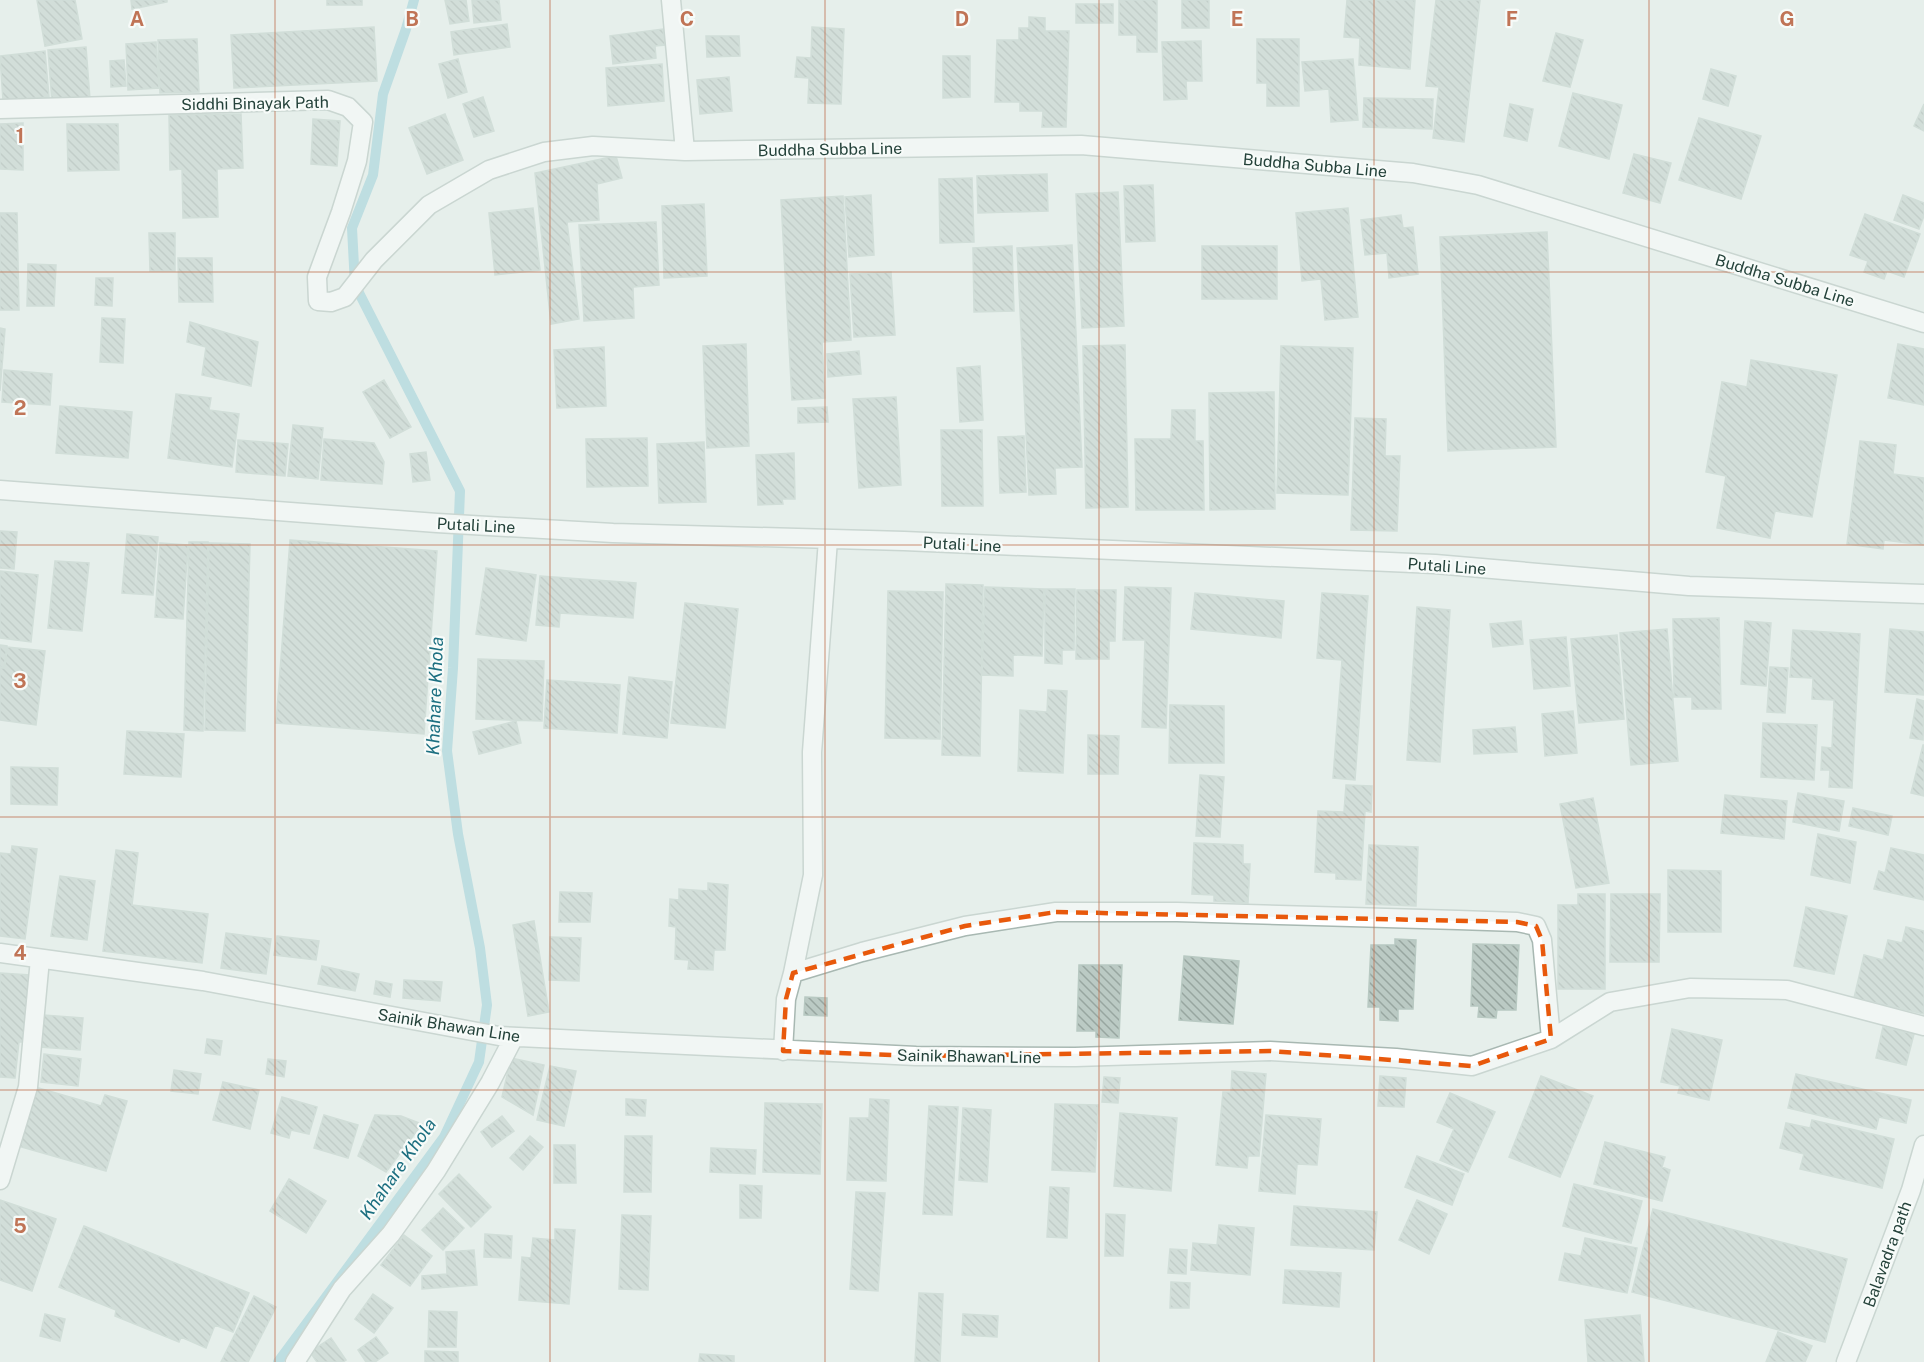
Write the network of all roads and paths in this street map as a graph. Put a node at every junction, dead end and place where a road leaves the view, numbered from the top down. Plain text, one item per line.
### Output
1 (670, 0) edge
2 (0, 109) edge
3 (685, 152) junction
4 (1924, 323) edge
5 (0, 490) edge
6 (828, 540) junction
7 (1924, 594) edge
8 (0, 953) edge
9 (40, 959) junction
10 (793, 973) junction
11 (1924, 1026) edge
12 (507, 1037) junction
13 (1551, 1038) junction
14 (783, 1050) junction
15 (1924, 1145) edge
16 (0, 1180) edge
17 (295, 1362) edge
18 (1846, 1362) edge

1 - 3 street
2 - 3 street, Siddhi Binayak Path
3 - 4 street, Buddha Subba Line
5 - 6 street, Putali Line
6 - 7 street, Putali Line
6 - 10 street
8 - 9 street, Sainik Bhawan Line
9 - 12 street, Sainik Bhawan Line
9 - 16 street
10 - 13 street
10 - 14 street
11 - 13 street, Sainik Bhawan Line
12 - 14 street, Sainik Bhawan Line
12 - 17 street
13 - 14 street, Sainik Bhawan Line
15 - 18 street, Balavadra path

